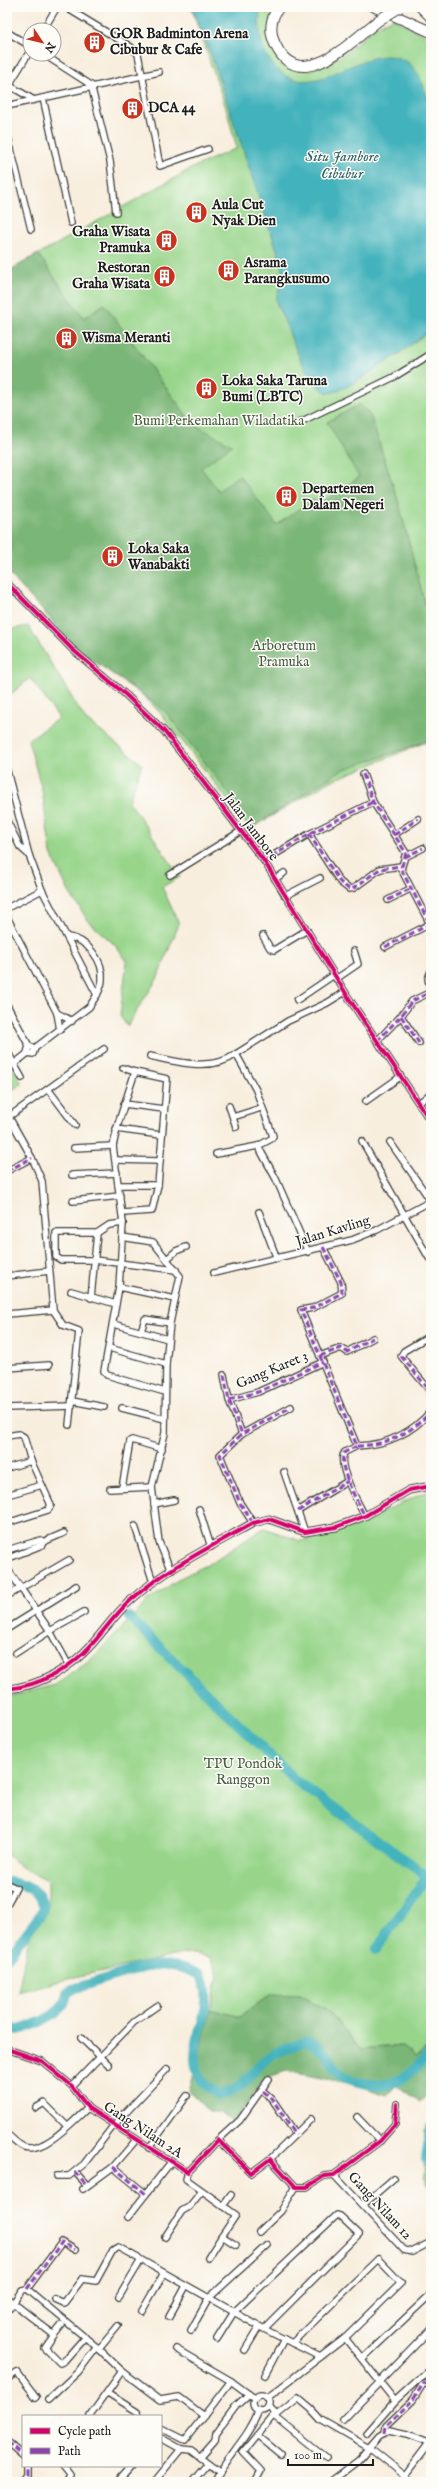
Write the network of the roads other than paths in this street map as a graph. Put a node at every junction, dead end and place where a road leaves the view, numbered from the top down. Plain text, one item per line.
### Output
1 (57, 7) edge
2 (65, 7) edge
3 (279, 7) edge
4 (375, 7) edge
5 (400, 7) edge
6 (421, 7) edge
7 (431, 17) edge
8 (48, 22) edge
9 (7, 32) edge
10 (431, 32) edge
11 (22, 41) edge
12 (23, 62) edge
13 (55, 62) edge
14 (159, 72) dead end
15 (144, 76) junction
16 (8, 84) edge
17 (91, 85) junction
18 (43, 98) junction
19 (34, 100) junction
20 (7, 106) edge
21 (7, 132) edge
22 (208, 149) dead end
23 (116, 212) dead end
24 (71, 223) dead end
25 (31, 229) dead end
26 (431, 354) edge
27 (296, 424) dead end
28 (7, 583) edge
29 (7, 771) edge
30 (363, 774) dead end
31 (373, 802) junction
32 (418, 819) dead end
33 (7, 821) edge
34 (241, 831) junction
35 (309, 834) junction
36 (394, 835) junction
37 (423, 848) dead end
38 (29, 855) junction
39 (405, 857) junction
40 (264, 861) junction
41 (401, 866) junction
42 (284, 873) dead end
43 (170, 874) dead end
44 (320, 878) dead end
45 (275, 879) junction
46 (410, 889) junction
47 (42, 890) junction
48 (285, 896) junction
49 (388, 900) dead end
50 (7, 908) edge
51 (7, 916) edge
52 (430, 925) edge
53 (307, 930) junction
54 (263, 936) dead end
55 (68, 937) junction
56 (385, 947) dead end
57 (354, 952) dead end
58 (431, 971) edge
59 (336, 977) junction
60 (345, 992) junction
61 (431, 992) edge
62 (98, 995) junction
63 (297, 1000) dead end
64 (7, 1005) edge
65 (57, 1013) junction
66 (401, 1016) junction
67 (72, 1022) junction
68 (60, 1030) junction
69 (377, 1041) junction
70 (419, 1043) dead end
71 (32, 1047) junction
72 (104, 1049) dead end
73 (7, 1050) edge
74 (236, 1054) junction
75 (150, 1056) dead end
76 (14, 1064) junction
77 (123, 1068) dead end
78 (135, 1072) junction
79 (400, 1077) junction
80 (22, 1078) dead end
81 (48, 1089) junction
82 (431, 1092) edge
83 (366, 1101) dead end
84 (419, 1103) junction
85 (124, 1104) junction
86 (229, 1106) dead end
87 (261, 1108) junction
88 (164, 1109) junction
89 (233, 1117) junction
90 (8, 1118) edge
91 (431, 1122) edge
92 (75, 1125) dead end
93 (236, 1127) dead end
94 (116, 1129) junction
95 (160, 1134) junction
96 (362, 1141) dead end
97 (390, 1142) dead end
98 (113, 1146) junction
99 (258, 1146) junction
100 (74, 1148) dead end
101 (216, 1154) dead end
102 (32, 1158) junction
103 (116, 1160) junction
104 (158, 1161) junction
105 (7, 1171) edge
106 (117, 1173) junction
107 (72, 1175) dead end
108 (118, 1185) junction
109 (158, 1185) junction
110 (120, 1196) junction
111 (431, 1201) edge
112 (73, 1202) dead end
113 (259, 1212) dead end
114 (122, 1213) junction
115 (405, 1216) junction
116 (123, 1223) junction
117 (98, 1233) junction
118 (122, 1237) junction
119 (186, 1247) dead end
120 (324, 1247) junction
121 (308, 1252) junction
122 (429, 1258) dead end
123 (167, 1259) junction
124 (277, 1259) junction
125 (94, 1260) junction
126 (120, 1264) junction
127 (176, 1270) junction
128 (49, 1271) junction
129 (214, 1273) dead end
130 (7, 1276) edge
131 (119, 1288) junction
132 (71, 1291) dead end
133 (91, 1298) junction
134 (175, 1299) junction
135 (116, 1304) junction
136 (53, 1310) junction
137 (7, 1314) edge
138 (170, 1323) junction
139 (113, 1324) junction
140 (140, 1331) junction
141 (431, 1335) edge
142 (373, 1338) dead end
143 (168, 1339) junction
144 (109, 1348) junction
145 (321, 1359) junction
146 (166, 1364) junction
147 (49, 1365) dead end
148 (7, 1368) edge
149 (224, 1375) dead end
150 (165, 1392) junction
151 (431, 1392) edge
152 (229, 1400) junction
153 (72, 1404) junction
154 (104, 1407) dead end
155 (291, 1407) dead end
156 (7, 1408) edge
157 (122, 1408) dead end
158 (431, 1411) edge
159 (165, 1419) junction
160 (69, 1425) dead end
161 (242, 1434) junction
162 (7, 1436) edge
163 (357, 1446) junction
164 (162, 1449) junction
165 (31, 1461) junction
166 (7, 1468) edge
167 (284, 1472) dead end
168 (348, 1481) junction
169 (42, 1485) junction
170 (431, 1486) edge
171 (152, 1487) junction
172 (110, 1488) dead end
173 (122, 1488) junction
174 (7, 1496) edge
175 (174, 1500) dead end
176 (154, 1504) junction
177 (199, 1509) dead end
178 (298, 1511) junction
179 (365, 1516) junction
180 (7, 1523) edge
181 (253, 1523) junction
182 (135, 1526) dead end
183 (305, 1532) junction
184 (64, 1533) dead end
185 (211, 1547) junction
186 (8, 1555) edge
187 (69, 1560) dead end
188 (7, 1568) edge
189 (171, 1571) junction
190 (154, 1582) junction
191 (76, 1586) dead end
192 (20, 1588) junction
193 (7, 1596) edge
194 (36, 1612) junction
195 (84, 1612) dead end
196 (7, 1629) edge
197 (50, 1631) junction
198 (16, 1654) dead end
199 (68, 1664) junction
200 (7, 1689) edge
201 (7, 1884) edge
202 (7, 1904) edge
203 (157, 2006) dead end
204 (81, 2038) dead end
205 (7, 2049) edge
206 (100, 2058) junction
207 (109, 2065) dead end
208 (167, 2069) dead end
209 (269, 2079) dead end
210 (72, 2086) junction
211 (262, 2091) junction
212 (187, 2096) dead end
213 (397, 2104) dead end
214 (36, 2108) dead end
215 (88, 2108) junction
216 (357, 2117) dead end
217 (310, 2119) dead end
218 (114, 2125) junction
219 (67, 2126) junction
220 (7, 2134) edge
221 (296, 2134) junction
222 (136, 2140) junction
223 (218, 2140) junction
224 (380, 2142) junction
225 (149, 2148) junction
226 (270, 2159) junction
227 (171, 2162) junction
228 (113, 2167) junction
229 (75, 2172) junction
230 (188, 2172) junction
231 (334, 2175) junction
232 (57, 2176) dead end
233 (394, 2178) dead end
234 (296, 2187) junction
235 (202, 2191) junction
236 (146, 2194) junction
237 (231, 2195) dead end
238 (363, 2205) junction
239 (223, 2206) junction
240 (128, 2217) dead end
241 (259, 2232) dead end
242 (222, 2236) junction
243 (165, 2237) dead end
244 (431, 2242) edge
245 (236, 2245) dead end
246 (267, 2245) dead end
247 (75, 2250) dead end
248 (208, 2258) dead end
249 (141, 2260) junction
250 (164, 2273) junction
251 (186, 2286) junction
252 (27, 2289) junction
253 (431, 2294) edge
254 (119, 2297) dead end
255 (7, 2298) edge
256 (209, 2298) junction
257 (55, 2299) dead end
258 (13, 2303) junction
259 (142, 2311) dead end
260 (7, 2312) edge
261 (234, 2312) junction
262 (169, 2317) dead end
263 (62, 2325) dead end
264 (118, 2326) dead end
265 (261, 2328) junction
266 (431, 2329) edge
267 (191, 2330) dead end
268 (54, 2335) junction
269 (86, 2337) junction
270 (345, 2338) junction
271 (217, 2339) dead end
272 (284, 2339) junction
273 (292, 2343) junction
274 (98, 2348) junction
275 (176, 2349) dead end
276 (245, 2350) dead end
277 (320, 2357) junction
278 (362, 2359) junction
279 (431, 2368) edge
280 (122, 2371) junction
281 (426, 2373) junction
282 (265, 2374) dead end
283 (431, 2378) edge
284 (7, 2379) edge
285 (231, 2381) junction
286 (379, 2381) junction
287 (431, 2387) edge
288 (108, 2393) junction
289 (249, 2394) junction
290 (36, 2397) dead end
291 (254, 2398) junction
292 (267, 2398) junction
293 (48, 2400) dead end
294 (395, 2402) junction
295 (268, 2407) junction
296 (259, 2410) junction
297 (138, 2412) dead end
298 (91, 2415) edge
299 (204, 2416) junction
300 (275, 2416) junction
301 (343, 2420) dead end
302 (162, 2428) edge
303 (385, 2433) junction
304 (367, 2434) dead end
305 (257, 2435) junction
306 (162, 2439) edge
307 (7, 2442) edge
308 (430, 2443) edge
309 (369, 2447) junction
310 (181, 2449) junction
311 (280, 2454) dead end
312 (22, 2455) edge
313 (200, 2457) junction
314 (326, 2458) dead end
315 (208, 2463) junction
316 (29, 2467) edge
317 (64, 2467) edge
318 (131, 2467) edge
319 (219, 2471) junction
320 (405, 2475) junction
321 (121, 2478) dead end
322 (24, 2482) edge
323 (67, 2482) edge
324 (154, 2482) edge
325 (192, 2482) edge
326 (214, 2482) edge
327 (255, 2482) edge
328 (330, 2482) edge
329 (413, 2482) edge

1 - 8 street
2 - 15 street
3 - 5 highway, bridge
4 - 10 highway
6 - 7 highway
9 - 11 street
12 - 16 street
13 - 17 street
14 - 15 street
15 - 17 street
15 - 22 street
16 - 19 street
17 - 18 street
17 - 23 street
18 - 19 street
18 - 24 street
19 - 20 street
21 - 25 street
26 - 27 street
28 - 34 street, Jalan Jambore
29 - 38 street
30 - 31 street
31 - 35 street
31 - 36 street
32 - 36 street
33 - 38 street
34 - 40 street, Jalan Jambore
34 - 43 street
35 - 40 street
35 - 41 street
36 - 39 street
37 - 39 street
38 - 47 street
39 - 41 street
40 - 45 street, Jalan Jambore
41 - 46 street
42 - 45 street
44 - 48 street
45 - 48 street, Jalan Jambore
46 - 49 street
46 - 52 street
47 - 50 street
47 - 55 street
48 - 53 street, Jalan Jambore
51 - 65 street
52 - 56 street
53 - 54 street
53 - 59 street, Jalan Jambore
55 - 62 street
55 - 62 street
57 - 59 street
58 - 61 street
59 - 60 street, Jalan Jambore
59 - 63 street
60 - 69 street, Jalan Jambore
60 - 74 street
61 - 66 street
62 - 67 street
64 - 71 street
65 - 67 street
65 - 68 street
66 - 69 street
66 - 70 street
67 - 68 street
68 - 71 street
69 - 79 street, Jalan Jambore
71 - 76 street
72 - 81 street
73 - 76 street
74 - 75 street
74 - 87 street
76 - 80 street
77 - 78 street
78 - 85 street
78 - 88 street
79 - 83 street
79 - 84 street, Jalan Jambore
81 - 90 street
81 - 92 street
82 - 84 street
84 - 91 street, Jalan Jambore
85 - 88 street
85 - 94 street
86 - 89 street
87 - 89 street
87 - 99 street
88 - 95 street
89 - 93 street
90 - 102 street
94 - 95 street
94 - 98 street
95 - 104 street
96 - 115 street
97 - 111 street
98 - 100 street
98 - 103 street
99 - 101 street
99 - 121 street
102 - 105 street
102 - 128 street
103 - 104 street
103 - 106 street
104 - 109 street
106 - 107 street
106 - 108 street
108 - 109 street
108 - 110 street
109 - 114 street
110 - 112 street
110 - 114 street
111 - 115 street, Jalan Kavling
113 - 124 street
114 - 116 street
115 - 120 street, Jalan Kavling
115 - 122 street
116 - 117 street
116 - 118 street
117 - 125 street
117 - 125 street
118 - 123 street
118 - 126 street
119 - 123 street
120 - 121 street, Jalan Kavling
120 - 145 street
121 - 124 street, Jalan Kavling
123 - 127 street
124 - 129 street, Jalan Kavling
125 - 126 street
125 - 133 street
126 - 127 street
126 - 131 street
127 - 134 street
128 - 130 street
128 - 136 street
131 - 134 street
131 - 135 street
132 - 133 street
133 - 135 street
134 - 138 street
135 - 139 street
136 - 137 street
136 - 153 street
138 - 140 street
138 - 143 street
139 - 140 street
139 - 144 street
140 - 143 street
141 - 151 street
142 - 145 street, Gang Karet 3
143 - 146 street
144 - 146 street
144 - 150 street
145 - 152 street, Gang Karet 3
145 - 163 street
146 - 150 street
147 - 148 street
149 - 152 street
150 - 159 street
152 - 161 street
153 - 154 street
153 - 156 street
153 - 160 street
155 - 161 street
157 - 159 street
158 - 163 street
159 - 164 street
161 - 181 street
162 - 165 street
163 - 168 street
164 - 171 street
164 - 173 street
165 - 166 street
165 - 169 street
167 - 178 street
168 - 178 street
168 - 179 street
169 - 174 street
169 - 180 street
170 - 179 street
171 - 173 street
171 - 176 street
172 - 173 street
175 - 176 street
176 - 189 street
177 - 185 street
178 - 183 street
179 - 183 street
181 - 183 street
181 - 185 street
182 - 190 street
184 - 186 street
185 - 189 street
187 - 192 street
188 - 192 street
189 - 190 street
190 - 199 street
191 - 194 street
192 - 193 street
192 - 194 street
194 - 196 street
194 - 197 street
195 - 197 street
197 - 198 street
197 - 199 street
199 - 200 street
201 - 202 street
203 - 206 street
204 - 206 street
205 - 210 street, Gang Nilam 2A
206 - 207 street
206 - 210 street
208 - 218 street
209 - 211 street, Gang Nilam 2A
210 - 215 street, Gang Nilam 2A
211 - 221 street
211 - 223 street, Gang Nilam 2A
212 - 225 street
213 - 224 street
214 - 219 street
215 - 218 street, Gang Nilam 2A
215 - 219 street
216 - 224 street
217 - 221 street
218 - 222 street, Gang Nilam 2A
218 - 229 street
219 - 220 street
221 - 226 street
222 - 225 street, Gang Nilam 2A
222 - 228 street
223 - 226 street
223 - 230 street, Gang Nilam 2A
224 - 231 street
225 - 227 street, Gang Nilam 2A
226 - 234 street
227 - 230 street, Gang Nilam 2A
227 - 236 street
228 - 229 street
228 - 236 street
229 - 232 street
230 - 235 street
231 - 234 street
231 - 238 street, Gang Nilam 12
233 - 238 street
234 - 241 street
235 - 239 street
235 - 243 street
236 - 240 street
237 - 239 street
238 - 244 street, Gang Nilam 12
239 - 242 street
242 - 245 street
242 - 248 street
246 - 256 street
247 - 252 street
249 - 250 street
249 - 254 street
249 - 257 street
250 - 251 street
250 - 259 street
251 - 256 street
251 - 262 street
252 - 258 street
252 - 269 street
253 - 278 street
255 - 258 street
256 - 261 street
256 - 267 street
258 - 260 street
258 - 268 street
261 - 265 street
261 - 265 street
261 - 271 street
263 - 268 street
264 - 274 street
265 - 272 street
265 - 276 street
266 - 286 street
268 - 269 street
269 - 274 street
270 - 273 street
270 - 277 street
270 - 278 street
272 - 273 street
272 - 282 street
273 - 277 street
274 - 280 street
274 - 293 street
275 - 285 street
277 - 292 street
278 - 286 street
279 - 281 street
280 - 288 street
280 - 299 street
281 - 283 street
281 - 294 street
284 - 290 street
285 - 289 street
285 - 299 street
286 - 294 street
286 - 301 street
287 - 303 street
288 - 297 street
288 - 298 street
289 - 291 street
289 - 313 street
291 - 292 street
291 - 296 street
292 - 295 street
294 - 304 street
295 - 296 street
295 - 300 street
296 - 319 street
299 - 302 street
300 - 305 street
300 - 309 street
300 - 314 street
303 - 308 street
303 - 309 street
305 - 311 street
305 - 327 street
306 - 310 street
307 - 312 street
308 - 320 street
309 - 320 street
309 - 328 street
310 - 313 street
310 - 324 street
313 - 315 street
315 - 319 street
315 - 325 street
316 - 322 street
317 - 323 street
318 - 321 street
319 - 326 street
320 - 329 street

